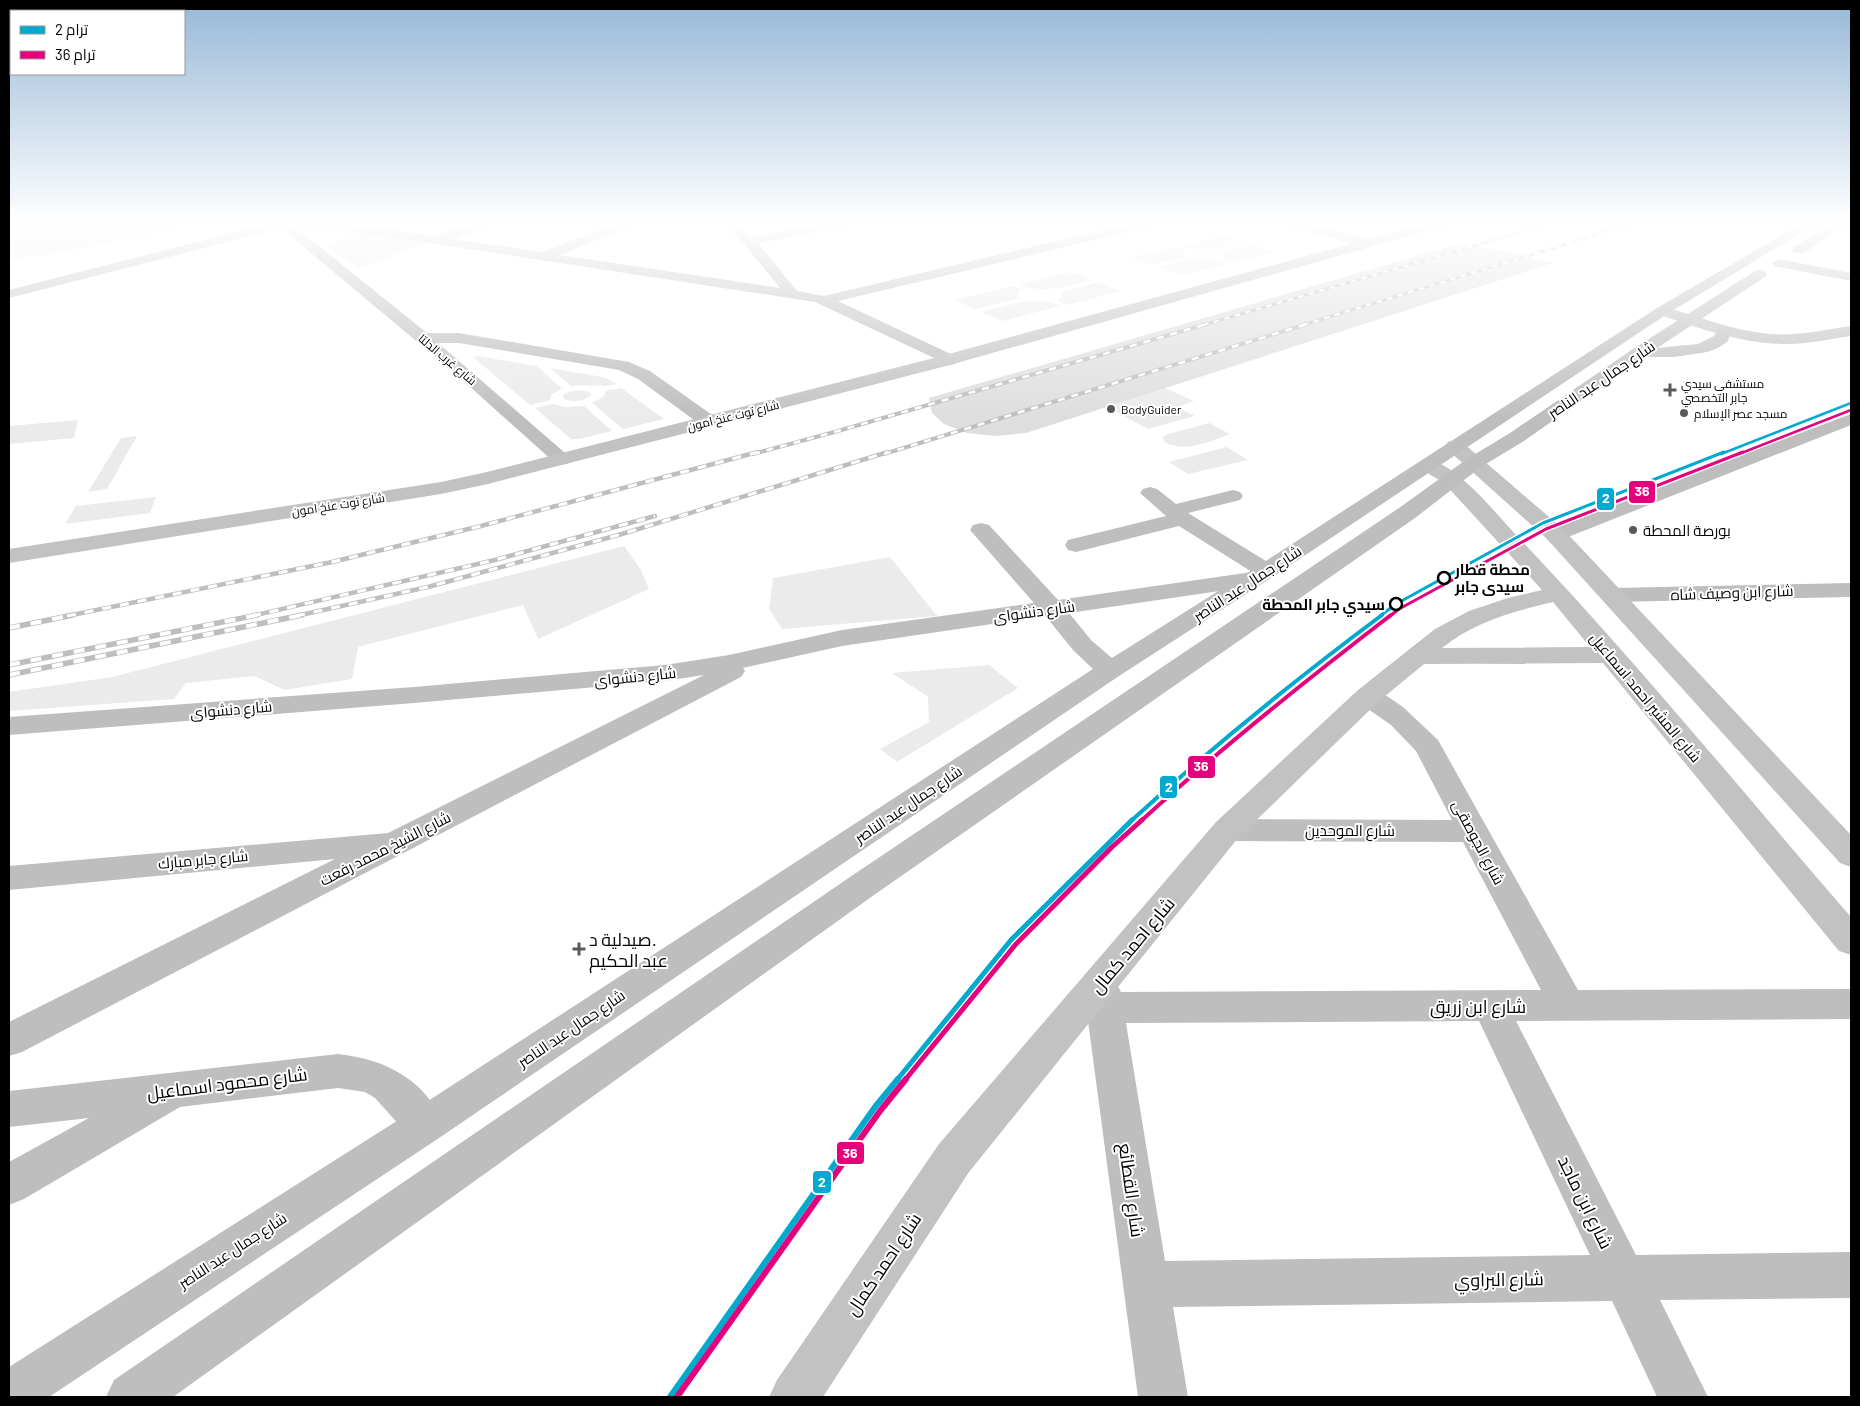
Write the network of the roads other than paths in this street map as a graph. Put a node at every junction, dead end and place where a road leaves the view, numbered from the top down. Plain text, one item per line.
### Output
1 (34, 288) edge
2 (370, 288) edge
3 (746, 288) edge
4 (787, 288) edge
5 (876, 288) edge
6 (1207, 288) edge
7 (1702, 288) edge
8 (1739, 288) edge
9 (9, 294) edge
10 (793, 295) junction
11 (824, 300) junction
12 (1662, 311) junction
13 (1689, 319) junction
14 (1725, 330) junction
15 (1851, 331) edge
16 (423, 338) junction
17 (1639, 352) junction
18 (949, 360) junction
19 (1851, 419) edge
20 (708, 421) junction
21 (562, 459) junction
22 (1452, 463) junction
23 (1150, 493) dead end
24 (1233, 496) dead end
25 (1177, 515) junction
26 (981, 530) dead end
27 (1555, 534) junction
28 (1076, 545) dead end
29 (9, 556) edge
30 (1260, 575) junction
31 (1851, 590) edge
32 (1559, 594) junction
33 (1613, 595) junction
34 (1052, 608) junction
35 (1611, 655) junction
36 (760, 656) junction
37 (1417, 656) junction
38 (1110, 670) junction
39 (1368, 696) junction
40 (9, 726) edge
41 (1227, 830) junction
42 (1473, 831) junction
43 (398, 841) junction
44 (1851, 855) edge
45 (9, 878) edge
46 (1851, 941) edge
47 (1103, 995) junction
48 (1851, 1004) edge
49 (1490, 1006) junction
50 (1568, 1006) junction
51 (9, 1040) edge
52 (176, 1089) junction
53 (9, 1109) edge
54 (425, 1126) junction
55 (9, 1185) edge
56 (1851, 1275) edge
57 (1624, 1278) junction
58 (1146, 1284) junction
59 (250, 1314) junction
60 (9, 1395) edge
61 (131, 1397) edge
62 (168, 1397) edge
63 (794, 1397) edge
64 (1163, 1397) edge
65 (1682, 1397) edge

1 - 9 street
2 - 16 street, شارع غرب الدلتا
3 - 10 street
4 - 10 street
5 - 11 street
6 - 18 main road, شارع توت عنخ امون
7 - 12 street, شارع جمال عبد الناصر
8 - 13 street, شارع جمال عبد الناصر
10 - 11 street
11 - 18 street
12 - 13 main road
12 - 22 street, شارع جمال عبد الناصر
13 - 14 main road
13 - 17 street, شارع جمال عبد الناصر
14 - 15 main road
14 - 17 street
16 - 20 street
16 - 21 street, شارع غرب الدلتا
17 - 22 street, شارع جمال عبد الناصر
18 - 20 main road, شارع توت عنخ امون
19 - 27 street
20 - 21 main road, شارع توت عنخ امون
21 - 29 main road, شارع توت عنخ امون
22 - 27 main road
22 - 30 street, شارع جمال عبد الناصر
22 - 32 main road, شارع المشير احمد اسماعيل
22 - 59 street, شارع جمال عبد الناصر
23 - 25 street
24 - 25 street
25 - 28 street
25 - 30 street
26 - 34 street
27 - 33 main road
30 - 34 street, شارع دنشواى
30 - 38 street, شارع جمال عبد الناصر
31 - 33 street, شارع ابن وصيف شاه
32 - 35 main road, شارع المشير احمد اسماعيل
32 - 37 main road, شارع احمد كمال
33 - 44 main road
34 - 36 street, شارع دنشواى
34 - 38 street
35 - 37 main road
35 - 46 main road, شارع المشير احمد اسماعيل
36 - 40 street, شارع دنشواى
36 - 43 street, شارع الشيخ محمد رفعت
37 - 39 main road, شارع احمد كمال
38 - 54 street, شارع جمال عبد الناصر
39 - 41 main road, شارع احمد كمال
39 - 42 street, شارع الجوصقى
41 - 42 street, شارع الموحدين
41 - 47 main road, شارع احمد كمال
42 - 50 street, شارع الجوصقى
43 - 45 street, شارع جابر مبارك
43 - 51 street, شارع الشيخ محمد رفعت
47 - 49 street, شارع ابن زريق
47 - 58 street, شارع القطائع
47 - 63 main road, شارع احمد كمال
48 - 50 street, شارع ابن زريق
49 - 50 street, شارع ابن زريق
49 - 57 street, شارع ابن ماجد
52 - 53 street, شارع محمود اسماعيل
52 - 54 street, شارع محمود اسماعيل
52 - 55 street
54 - 60 street, شارع جمال عبد الناصر
56 - 57 street, شارع البراوي
57 - 58 street, شارع البراوي
57 - 65 street, شارع ابن ماجد
58 - 64 street, شارع القطائع
59 - 61 street, شارع جمال عبد الناصر
59 - 62 street

